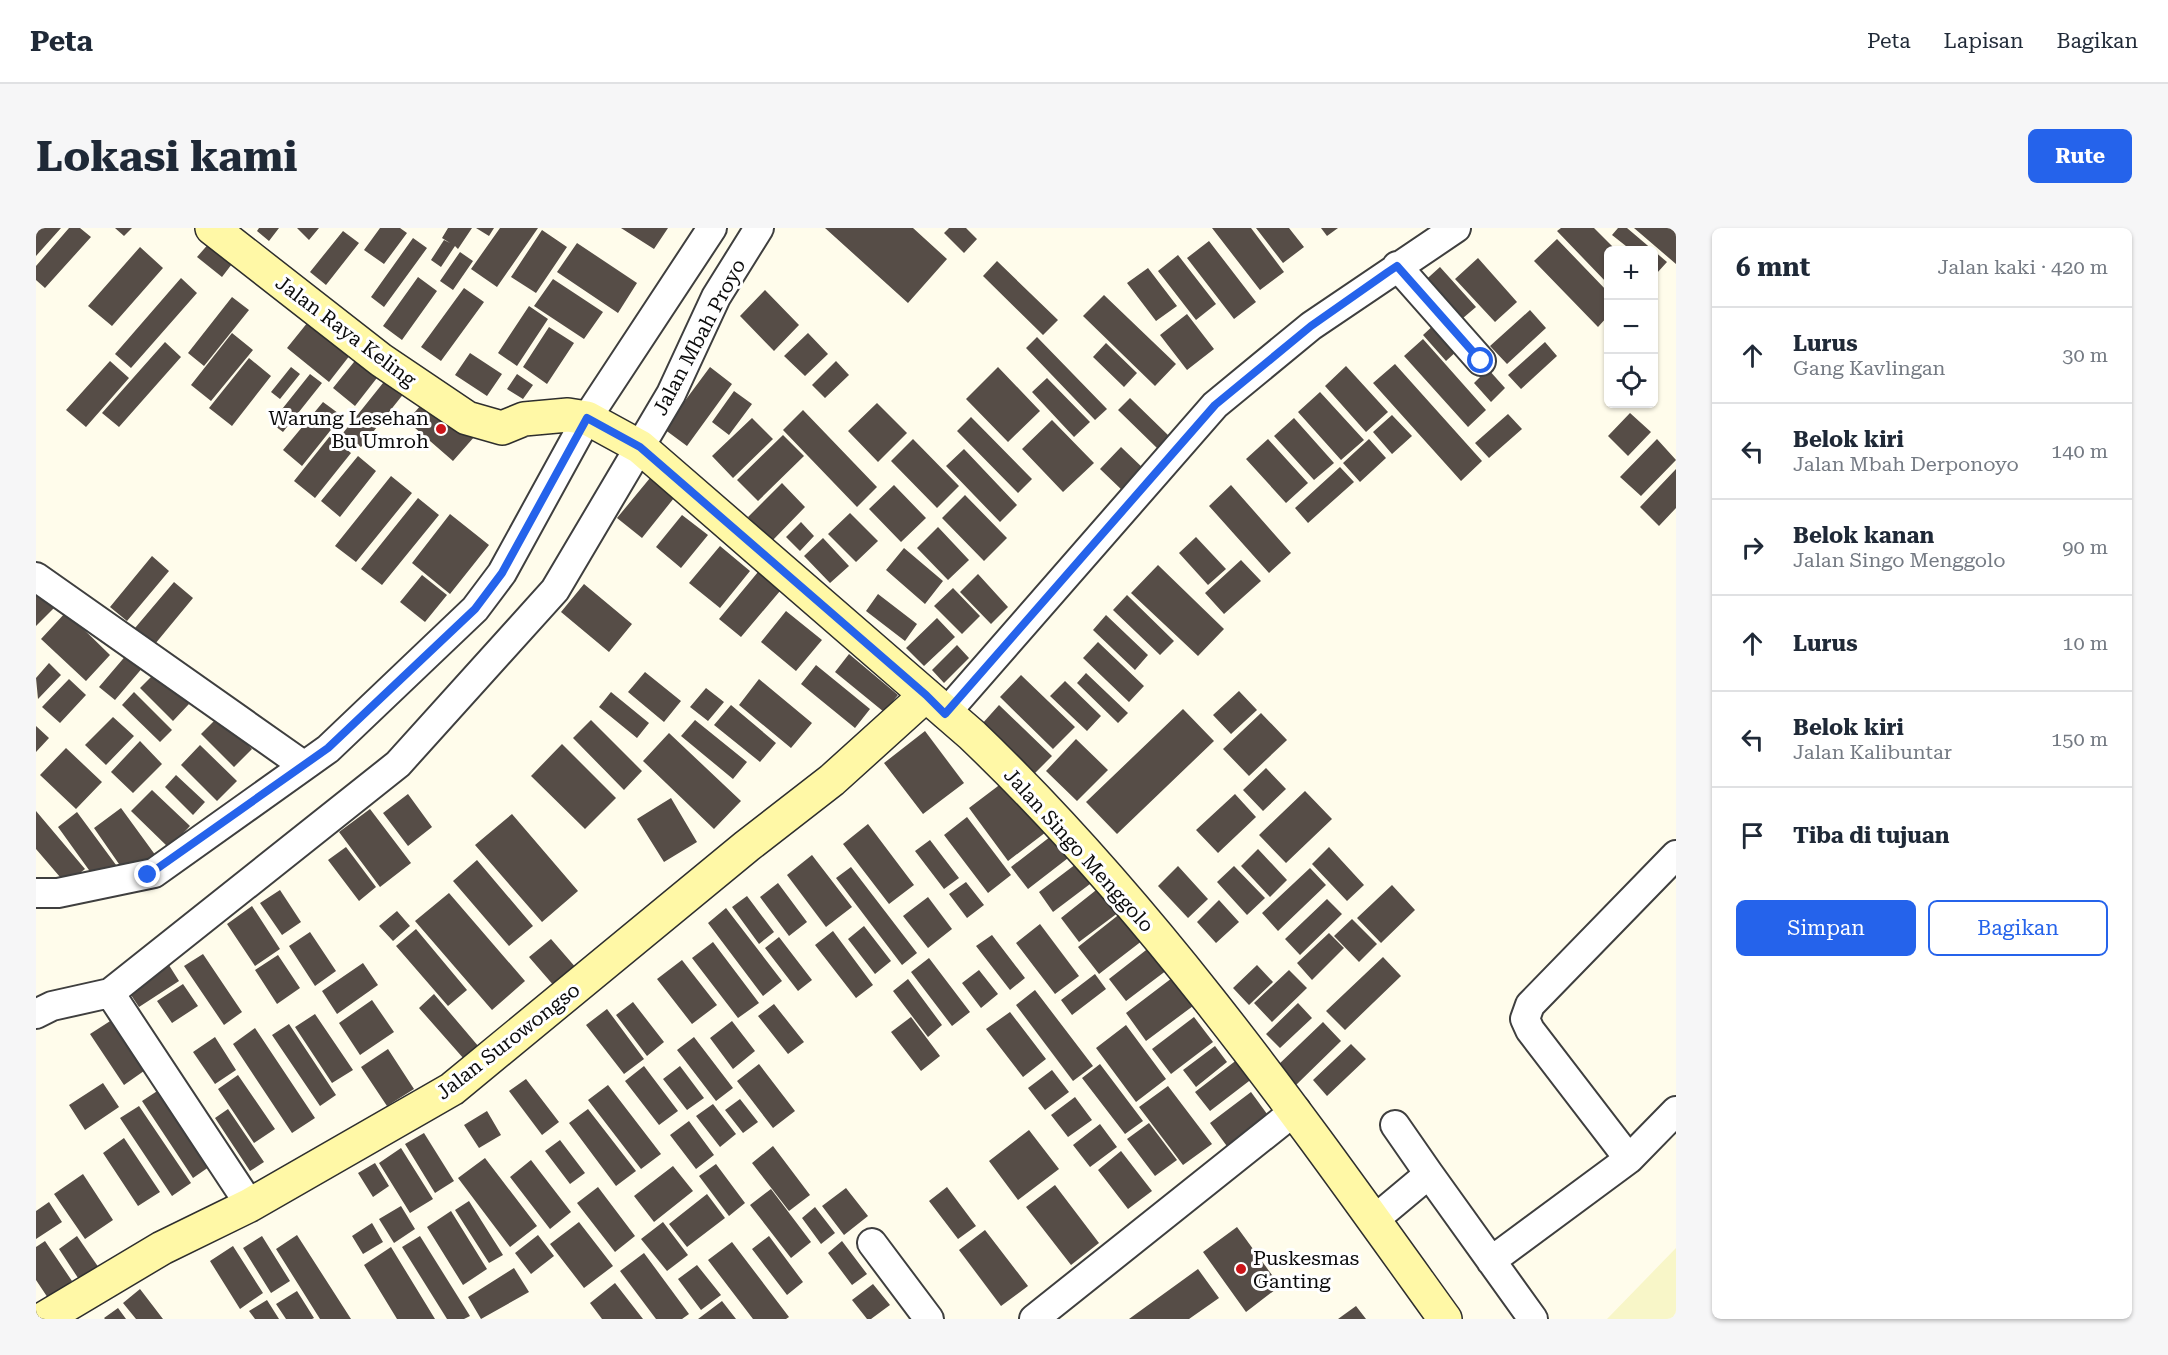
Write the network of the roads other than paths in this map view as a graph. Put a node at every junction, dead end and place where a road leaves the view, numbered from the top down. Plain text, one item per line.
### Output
1 (212, 228) edge
2 (712, 228) edge
3 (759, 228) edge
4 (1456, 228) edge
5 (1397, 266) junction
6 (1481, 361) dead end
7 (589, 419) junction
8 (639, 446) junction
9 (36, 577) edge
10 (936, 704) junction
11 (303, 765) junction
12 (1676, 855) edge
13 (36, 893) edge
14 (110, 993) junction
15 (36, 1014) edge
16 (1676, 1111) edge
17 (1300, 1116) junction
18 (1395, 1125) dead end
19 (1629, 1159) junction
20 (1429, 1174) junction
21 (250, 1205) junction
22 (1374, 1220) junction
23 (872, 1242) dead end
24 (1491, 1261) junction
25 (43, 1319) edge
26 (929, 1319) edge
27 (1034, 1319) edge
28 (1445, 1319) edge
29 (1533, 1319) edge

1 - 7 street, Jalan Raya Keling
2 - 7 street
3 - 8 street, Jalan Mbah Proyo
4 - 5 street
5 - 6 street
5 - 10 street
7 - 8 street, Jalan Singo Menggolo
7 - 11 street
8 - 10 street, Jalan Singo Menggolo
8 - 14 street, Jalan Mbah Proyo
9 - 11 street
10 - 17 street, Jalan Singo Menggolo
10 - 21 street, Jalan Surowongso
11 - 13 street
12 - 19 street
14 - 15 street
14 - 21 street
16 - 19 street
17 - 22 street, Jalan Singo Menggolo
17 - 27 street
18 - 20 street
19 - 24 street
20 - 22 street
20 - 24 street
21 - 25 street, Jalan Surowongso
22 - 28 street, Jalan Singo Menggolo
23 - 26 street
24 - 29 street

